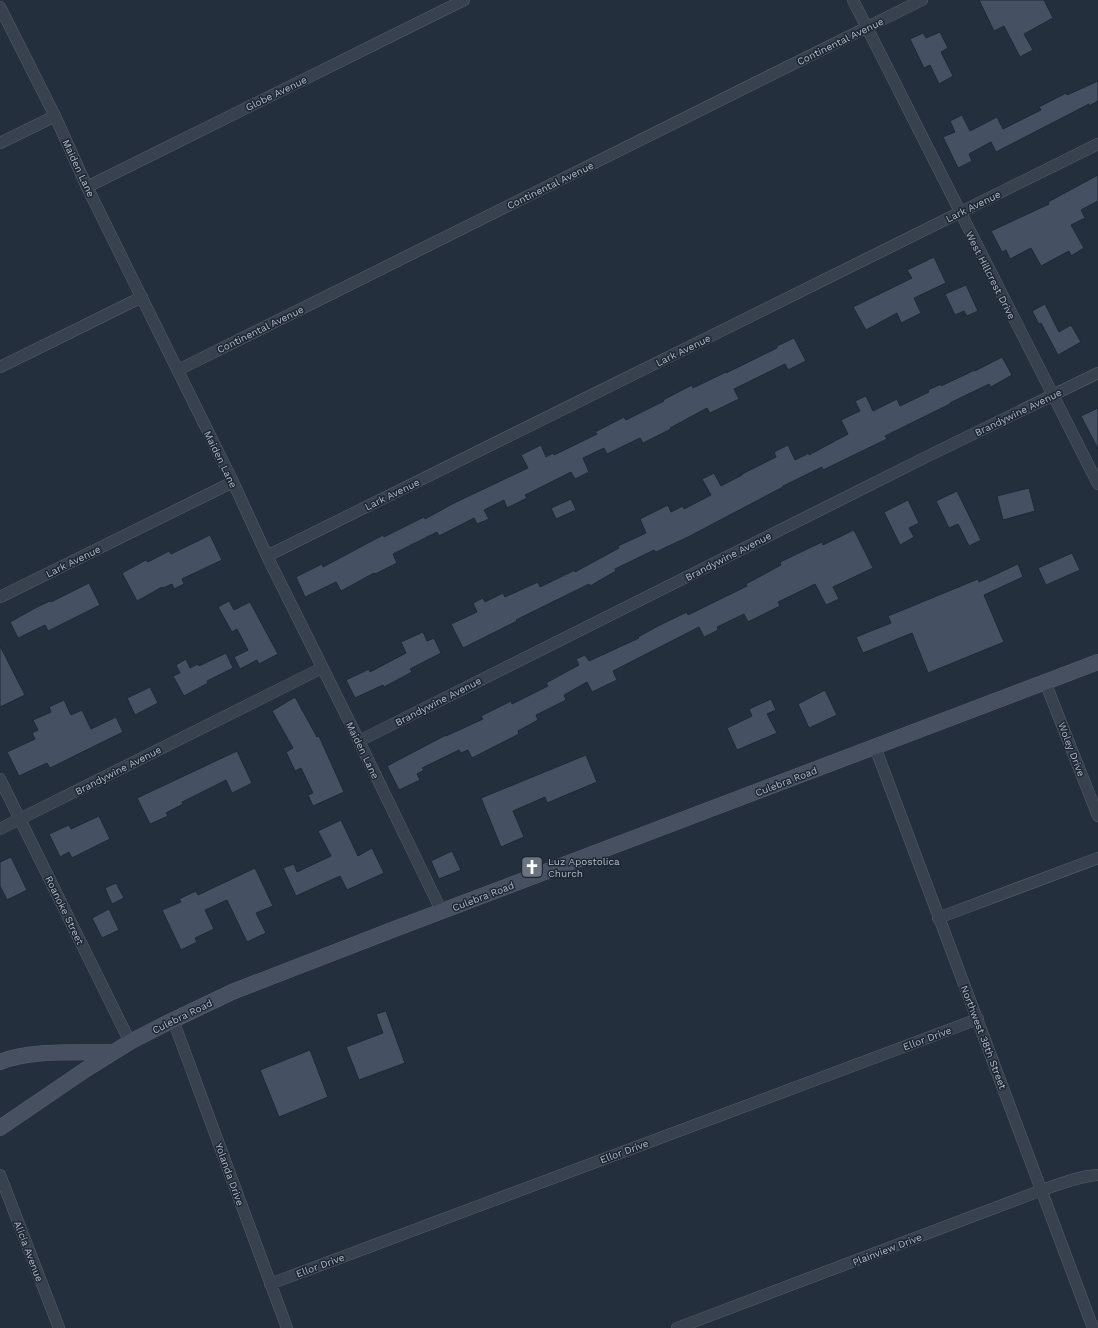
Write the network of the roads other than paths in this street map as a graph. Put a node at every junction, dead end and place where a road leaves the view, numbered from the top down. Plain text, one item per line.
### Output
1 (464, 0) edge
2 (853, 0) edge
3 (922, 0) edge
4 (0, 7) edge
5 (866, 27) junction
6 (55, 116) junction
7 (0, 143) edge
8 (1098, 144) edge
9 (87, 187) junction
10 (960, 213) junction
11 (142, 297) junction
12 (0, 367) edge
13 (178, 370) junction
14 (1098, 373) edge
15 (1053, 396) junction
16 (233, 482) junction
17 (1098, 484) edge
18 (267, 556) junction
19 (0, 597) edge
20 (1098, 662) edge
21 (322, 668) junction
22 (1045, 682) junction
23 (359, 741) junction
24 (875, 746) junction
25 (0, 779) edge
26 (1098, 816) edge
27 (20, 819) junction
28 (0, 829) edge
29 (1098, 858) edge
30 (442, 912) junction
31 (938, 918) junction
32 (978, 1019) junction
33 (173, 1020) junction
34 (130, 1042) junction
35 (115, 1052) junction
36 (0, 1062) edge
37 (0, 1128) edge
38 (0, 1175) edge
39 (1098, 1175) edge
40 (1042, 1190) junction
41 (270, 1284) junction
42 (59, 1328) edge
43 (287, 1328) edge
44 (677, 1328) edge
45 (1093, 1328) edge

1 - 9 street, Globe Avenue
2 - 5 street, West Hillcrest Drive
3 - 5 street, Continental Avenue
4 - 6 street, Maiden Lane
5 - 10 street, West Hillcrest Drive
5 - 13 street, Continental Avenue
6 - 7 street
6 - 9 street, Maiden Lane
8 - 10 street, Lark Avenue
9 - 11 street, Maiden Lane
10 - 15 street, West Hillcrest Drive
10 - 18 street, Lark Avenue
11 - 12 street
11 - 13 street, Maiden Lane
13 - 16 street, Maiden Lane
14 - 15 street, Brandywine Avenue
15 - 17 street, West Hillcrest Drive
15 - 23 street, Brandywine Avenue
16 - 18 street, Maiden Lane
16 - 19 street, Lark Avenue
18 - 21 street, Maiden Lane
20 - 22 main road, Culebra Road
21 - 23 street, Maiden Lane
21 - 27 street, Brandywine Avenue
22 - 24 main road, Culebra Road
22 - 26 street, Woley Drive
23 - 30 street, Maiden Lane
24 - 30 main road, Culebra Road
24 - 31 street, Northwest 38th Street
25 - 27 street, Roanoke Street
27 - 28 street, Brandywine Avenue
27 - 34 street, Roanoke Street
29 - 31 street
30 - 33 main road, Culebra Road
31 - 32 street, Northwest 38th Street
32 - 40 street, Northwest 38th Street
32 - 41 street, Ellor Drive
33 - 34 main road, Culebra Road
33 - 41 street, Yolanda Drive
34 - 35 main road, Culebra Road
35 - 36 main road
35 - 37 main road, Culebra Road
38 - 42 street, Alicia Avenue
39 - 40 street, Plainview Drive
40 - 44 street, Plainview Drive
40 - 45 street, Northwest 38th Street
41 - 43 street, Yolanda Drive

